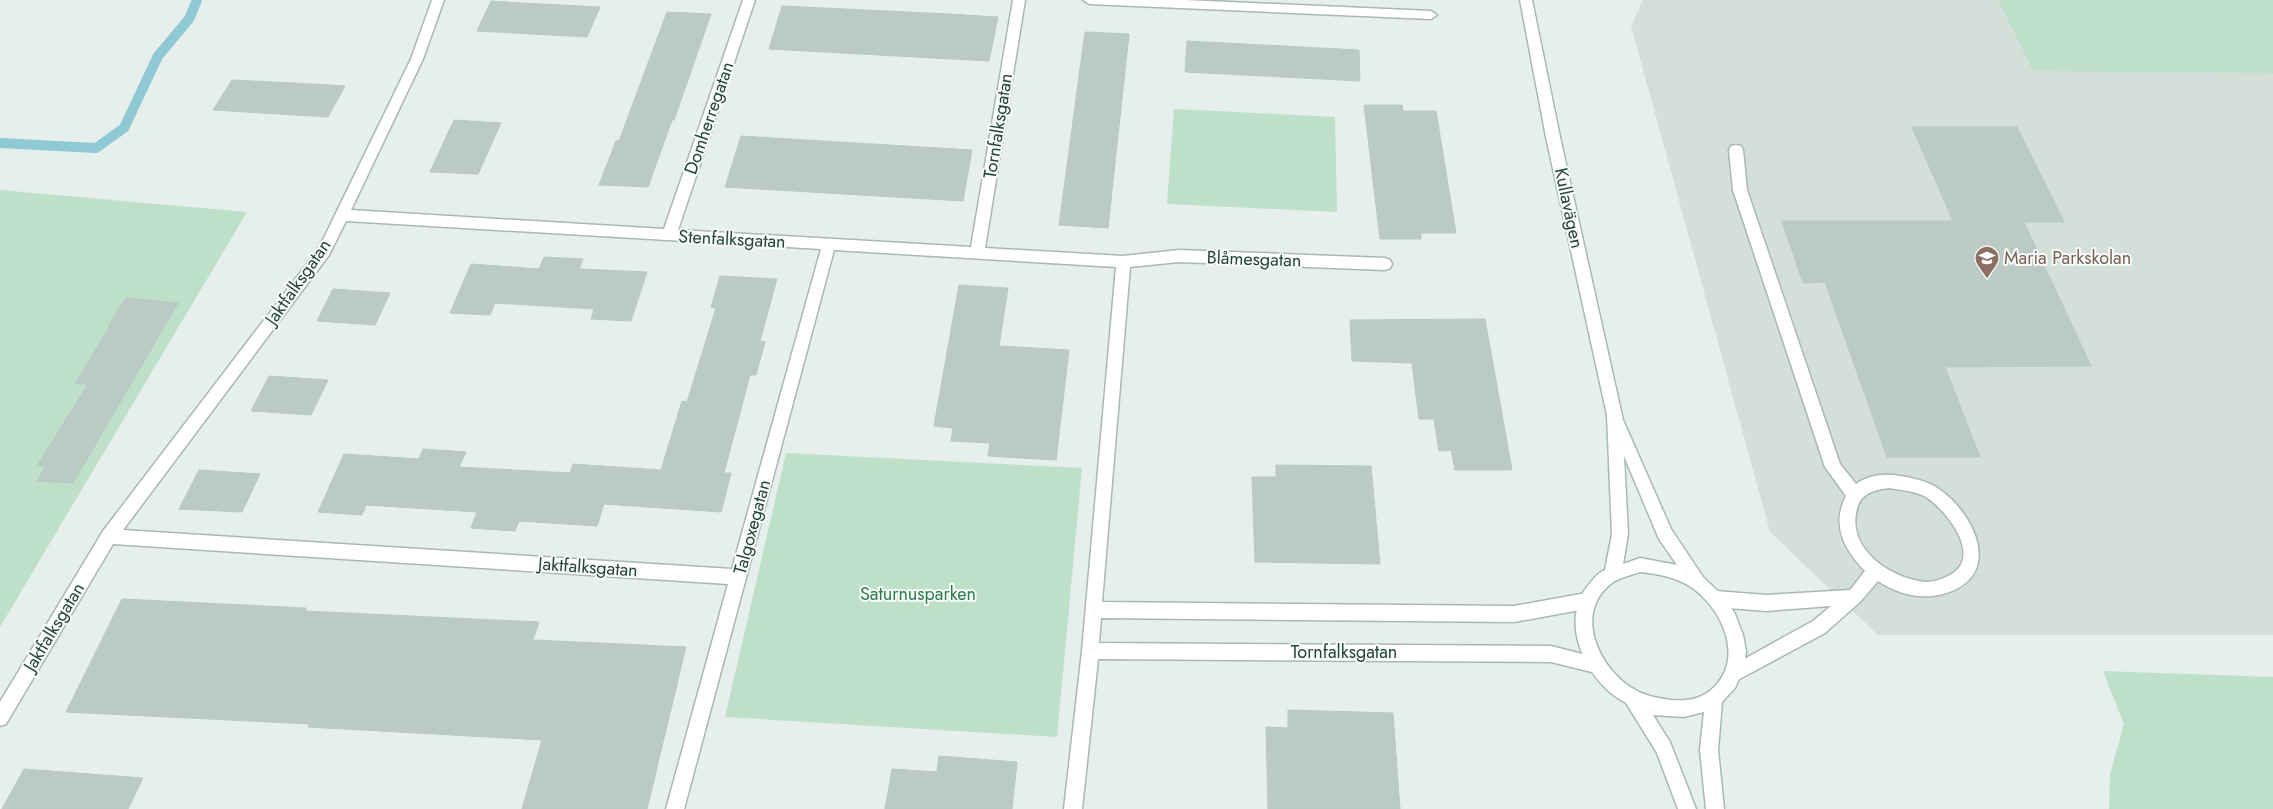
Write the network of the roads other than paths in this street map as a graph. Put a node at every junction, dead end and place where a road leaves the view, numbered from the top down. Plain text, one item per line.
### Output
1 (438, 0) edge
2 (749, 0) edge
3 (1019, 0) edge
4 (1089, 0) edge
5 (1526, 0) edge
6 (1431, 15) dead end
7 (1736, 150) dead end
8 (341, 215) junction
9 (669, 235) junction
10 (829, 244) junction
11 (977, 253) junction
12 (1123, 262) junction
13 (1385, 264) dead end
14 (1615, 415) junction
15 (1855, 495) junction
16 (109, 536) junction
17 (1876, 571) junction
18 (1613, 572) junction
19 (738, 577) junction
20 (1698, 583) junction
21 (1854, 597) junction
22 (1716, 600) junction
23 (1586, 601) junction
24 (1093, 610) junction
25 (1090, 651) junction
26 (1596, 665) junction
27 (1734, 674) junction
28 (1633, 698) junction
29 (1714, 698) junction
30 (0, 718) edge
31 (675, 809) edge
32 (1074, 809) edge
33 (1687, 809) edge
34 (1715, 809) edge

1 - 8 street, Jaktfalksgatan
2 - 9 street, Domherregatan
3 - 11 street, Tornfalksgatan
4 - 6 street
5 - 14 street, Kullavägen
7 - 15 street
8 - 9 street, Stenfalksgatan
8 - 16 street, Jaktfalksgatan
9 - 10 street, Stenfalksgatan
10 - 11 street, Stenfalksgatan
10 - 19 street, Talgoxegatan
11 - 12 street, Stenfalksgatan
12 - 13 street, Blåmesgatan
12 - 24 street
14 - 18 street, Kullavägen
14 - 20 street, Kullavägen
15 - 17 street
15 - 17 street
16 - 19 street, Jaktfalksgatan
16 - 30 street, Jaktfalksgatan
17 - 21 street
18 - 20 street, Kullavägen
18 - 23 street, Kullavägen
19 - 31 street, Talgoxegatan
20 - 22 street, Kullavägen
21 - 22 street
21 - 27 street
22 - 27 street, Kullavägen
23 - 24 street
23 - 26 street, Kullavägen
24 - 25 street
25 - 26 street, Tornfalksgatan
25 - 32 street
26 - 28 street, Kullavägen
27 - 29 street, Kullavägen
28 - 29 street, Kullavägen
28 - 33 street, Kullavägen
29 - 34 street

